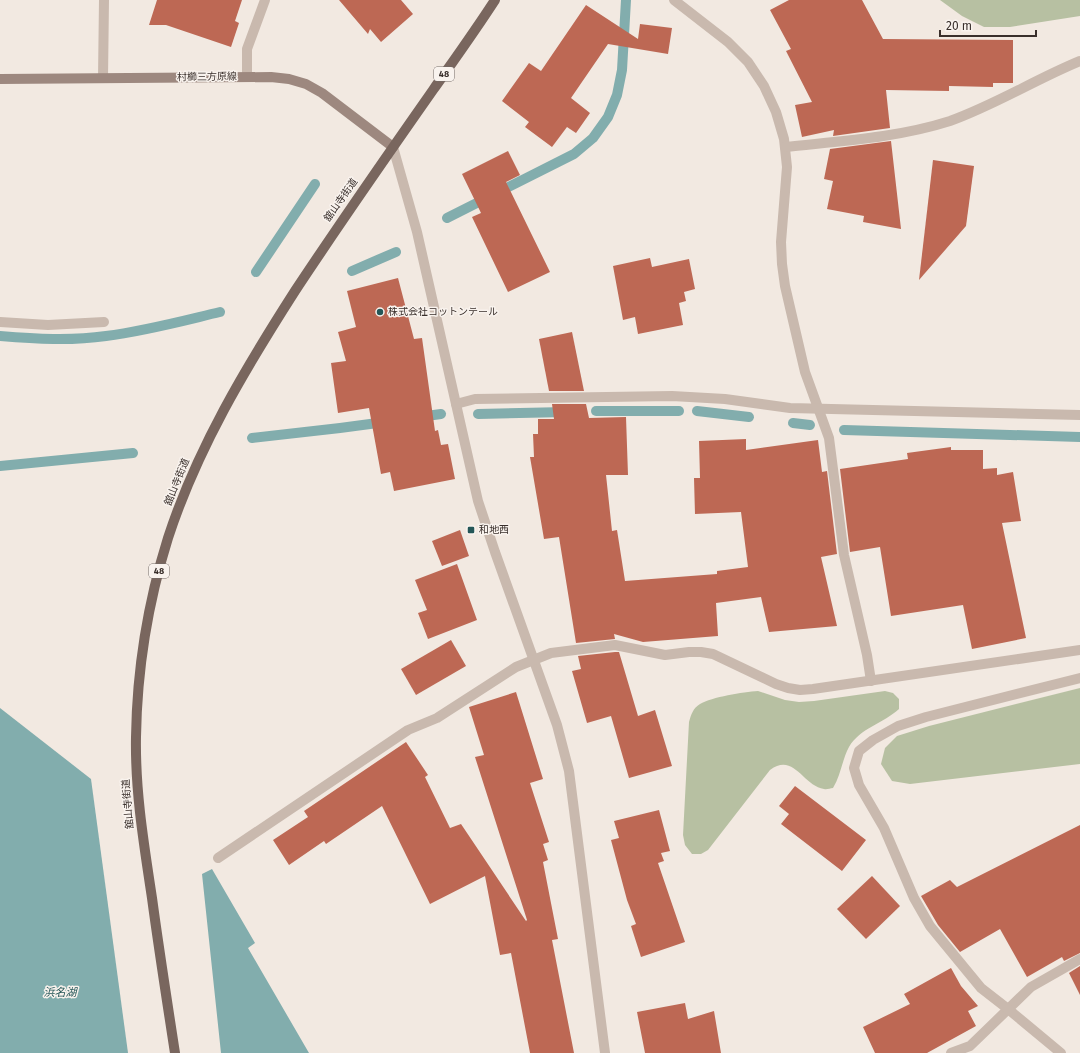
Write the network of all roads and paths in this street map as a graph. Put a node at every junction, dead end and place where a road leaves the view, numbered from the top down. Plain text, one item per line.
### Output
1 (104, 0) edge
2 (265, 0) edge
3 (495, 0) edge
4 (674, 0) edge
5 (1080, 62) edge
6 (247, 77) junction
7 (103, 78) junction
8 (0, 79) edge
9 (393, 147) junction
10 (785, 147) junction
11 (0, 322) edge
12 (104, 322) dead end
13 (456, 404) junction
14 (819, 409) junction
15 (1080, 415) edge
16 (1080, 650) edge
17 (533, 660) junction
18 (1080, 678) edge
19 (871, 681) junction
20 (218, 858) dead end
21 (1080, 959) edge
22 (1008, 1009) junction
23 (175, 1053) edge
24 (605, 1053) edge
25 (951, 1053) edge
26 (1061, 1053) edge

1 - 7 street
2 - 6 street
3 - 9 main road, 舘山寺街道 / 48
4 - 10 street
5 - 10 street
6 - 7 main road, 村櫛三方原線
6 - 9 main road, 村櫛三方原線
7 - 8 main road, 村櫛三方原線
9 - 13 street
9 - 23 main road, 舘山寺街道 / 48
10 - 14 street
11 - 12 street
13 - 14 street
13 - 17 street
14 - 15 street
14 - 19 street
16 - 19 street
17 - 19 street
17 - 20 street
17 - 24 street
18 - 22 street
21 - 22 street
22 - 25 street
22 - 26 street

